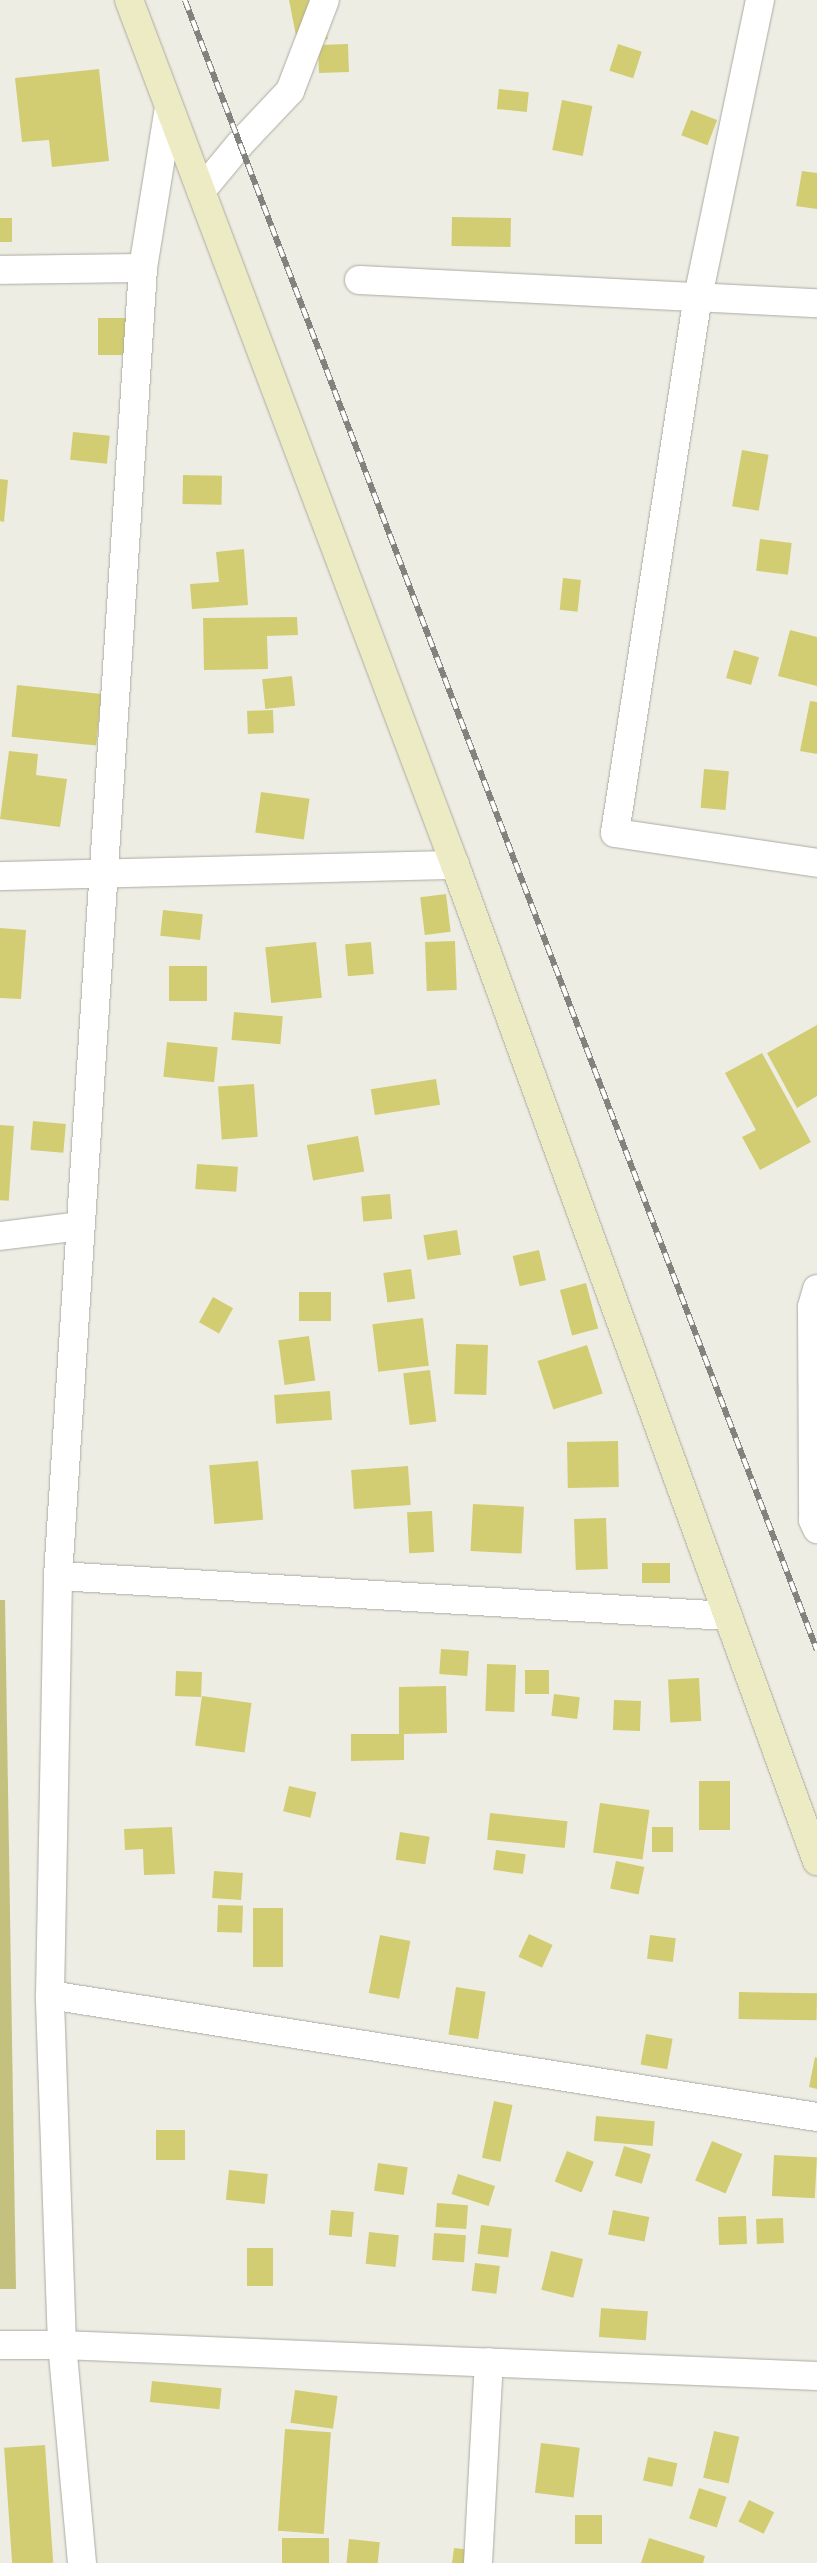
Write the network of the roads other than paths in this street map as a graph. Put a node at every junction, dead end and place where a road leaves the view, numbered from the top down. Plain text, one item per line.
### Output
1 (129, 0) edge
2 (325, 0) edge
3 (760, 0) edge
4 (169, 107) junction
5 (201, 191) junction
6 (143, 268) junction
7 (0, 270) edge
8 (358, 280) dead end
9 (698, 296) junction
10 (817, 303) edge
11 (817, 864) edge
12 (455, 865) junction
13 (101, 874) junction
14 (0, 876) edge
15 (80, 1226) junction
16 (0, 1236) edge
17 (817, 1290) edge
18 (817, 1529) edge
19 (58, 1576) junction
20 (728, 1616) junction
21 (817, 1861) edge
22 (50, 1994) junction
23 (817, 2117) edge
24 (62, 2344) junction
25 (0, 2345) edge
26 (489, 2362) junction
27 (817, 2376) edge
28 (82, 2563) edge
29 (478, 2563) edge

1 - 4 street
2 - 5 street
3 - 9 street
4 - 5 street
4 - 6 street
5 - 12 street
6 - 7 street
6 - 13 street
8 - 9 street
9 - 10 street
9 - 11 street
12 - 13 street
12 - 20 street
13 - 14 street
13 - 15 street
15 - 16 street
15 - 19 street
17 - 18 street
19 - 20 street
19 - 22 street
20 - 21 street
22 - 23 street
22 - 24 street
24 - 25 street
24 - 26 street
24 - 28 street
26 - 27 street
26 - 29 street

